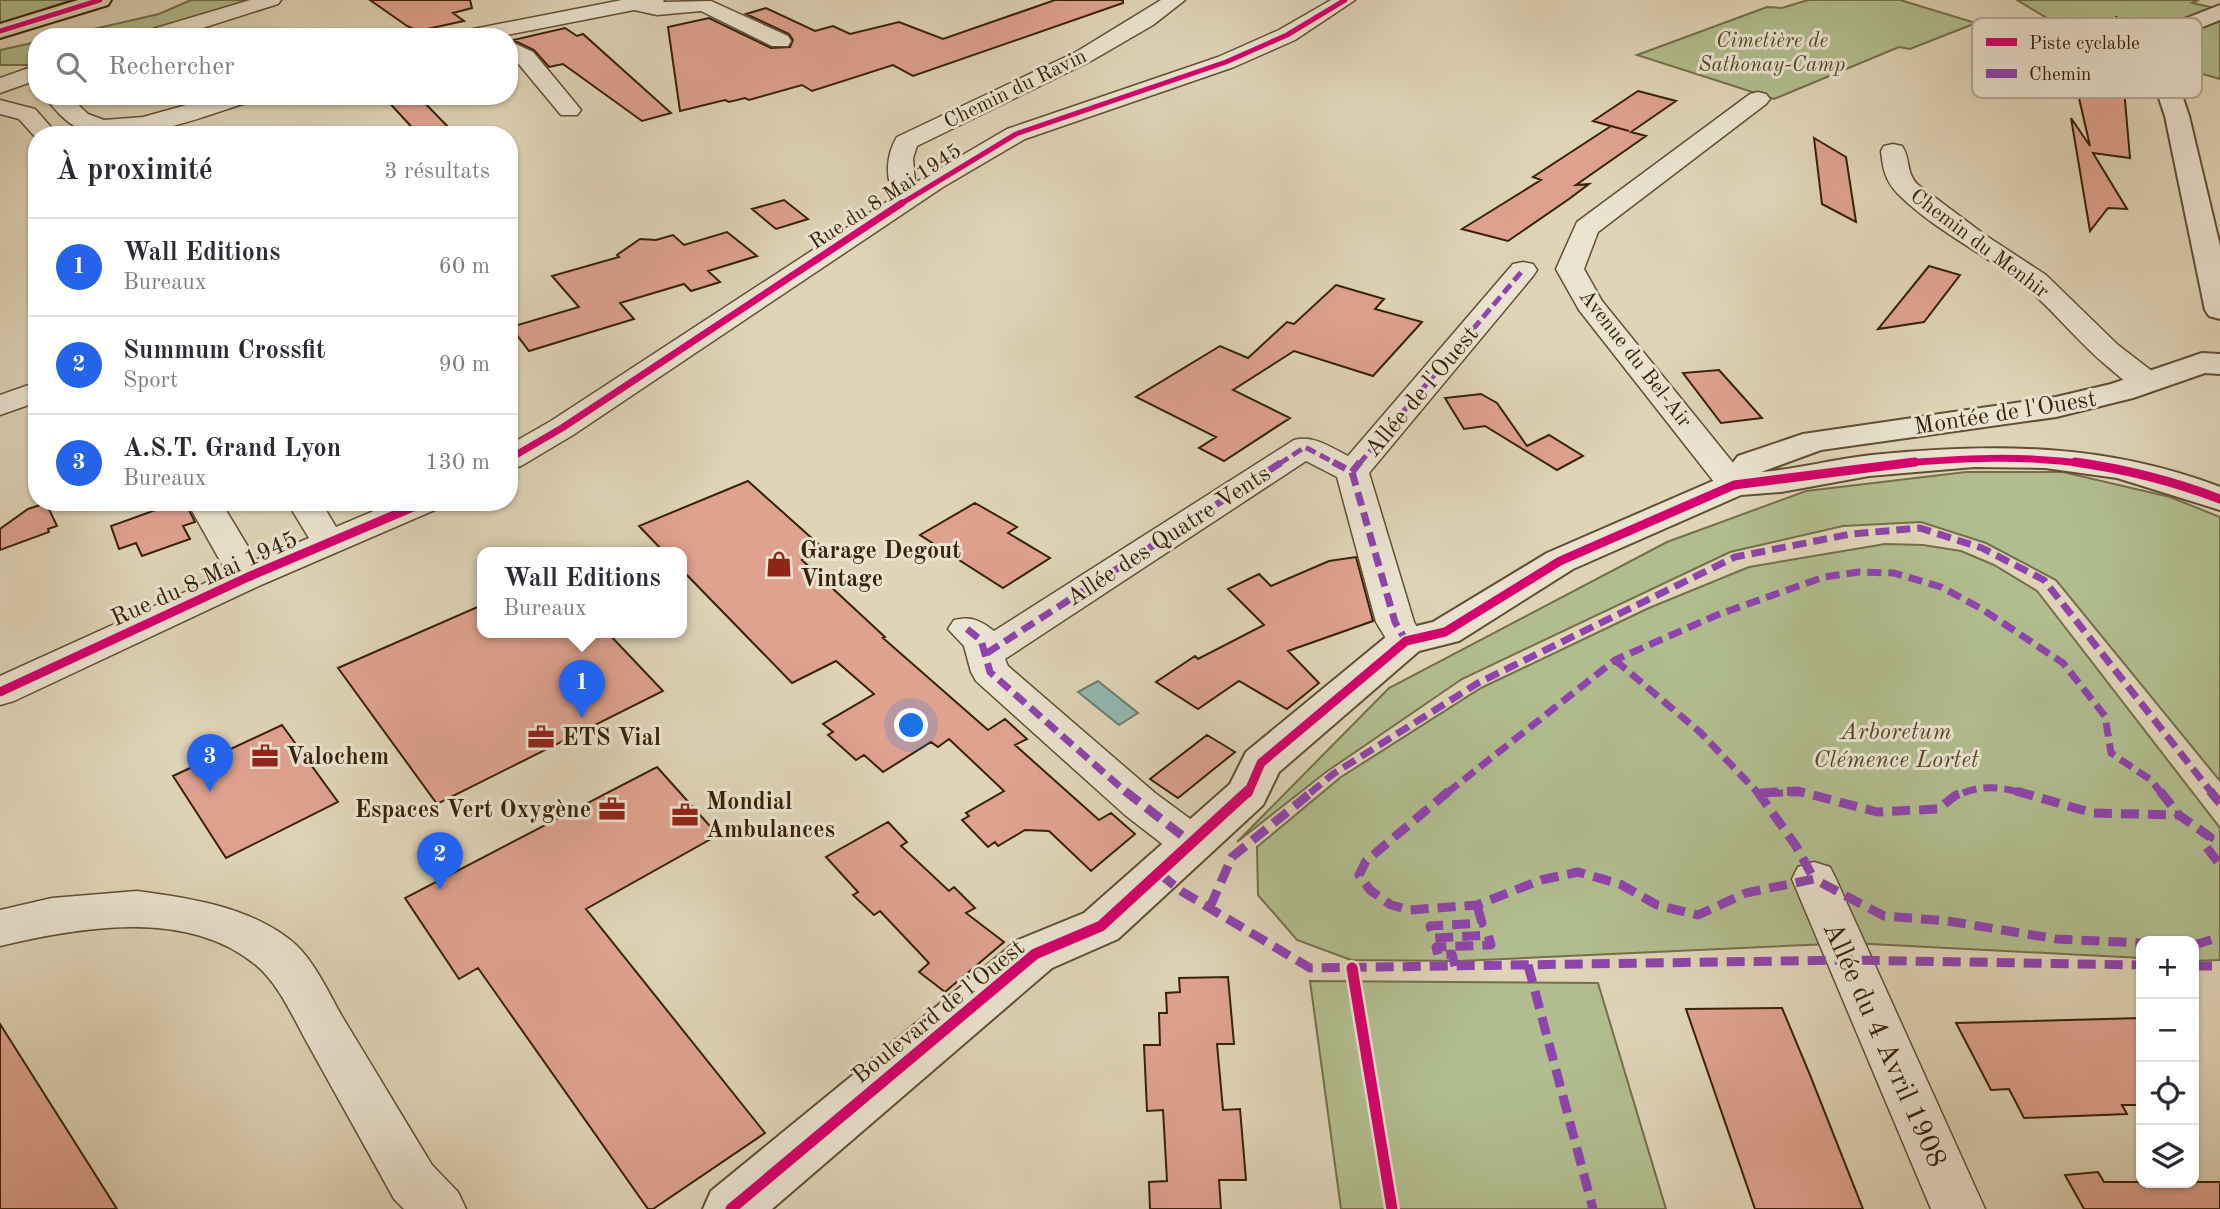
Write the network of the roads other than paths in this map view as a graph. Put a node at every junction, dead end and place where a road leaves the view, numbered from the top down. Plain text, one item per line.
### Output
1 (100, 0) edge
2 (271, 0) edge
3 (1175, 0) edge
4 (1345, 0) edge
5 (645, 2) edge
6 (2220, 12) edge
7 (2202, 20) edge
8 (179, 28) edge
9 (510, 28) edge
10 (0, 31) edge
11 (780, 41) dead end
12 (518, 53) edge
13 (28, 78) edge
14 (0, 86) edge
15 (2170, 98) edge
16 (1758, 99) dead end
17 (65, 105) edge
18 (213, 105) edge
19 (0, 107) edge
20 (569, 110) dead end
21 (38, 126) edge
22 (92, 126) edge
23 (121, 126) edge
24 (1893, 151) dead end
25 (913, 197) junction
26 (1523, 270) dead end
27 (2220, 310) edge
28 (2220, 364) edge
29 (2146, 382) junction
30 (28, 395) edge
31 (0, 407) edge
32 (518, 454) edge
33 (1784, 466) junction
34 (1352, 472) junction
35 (1734, 485) junction
36 (2220, 499) edge
37 (209, 511) edge
38 (309, 511) edge
39 (404, 511) edge
40 (329, 544) junction
41 (248, 577) junction
42 (1406, 641) junction
43 (0, 692) edge
44 (1193, 844) junction
45 (1814, 879) dead end
46 (0, 928) edge
47 (439, 1209) edge
48 (731, 1209) edge
49 (1958, 1209) edge

1 - 10 main road
2 - 8 street
3 - 25 street, Chemin du Ravin
4 - 25 street, Rue du 8 Mai 1945
5 - 9 street
5 - 11 street
6 - 7 street
12 - 20 street
13 - 14 street
15 - 27 street
16 - 35 street, Avenue du Bel-Air
17 - 22 street
18 - 23 street
19 - 21 street
24 - 29 street, Chemin du Menhir
25 - 32 street, Rue du 8 Mai 1945
26 - 34 street, Allée de l'Ouest
28 - 29 street, Montée de l'Ouest
29 - 33 street, Montée de l'Ouest
30 - 31 street
33 - 35 street, Boulevard de l'Ouest
33 - 36 street, Boulevard de l'Ouest
34 - 42 street, Allée de l'Ouest
34 - 44 street, Allée des Quatre Vents
35 - 42 street, Boulevard de l'Ouest
37 - 41 street
38 - 40 street
39 - 40 street, Rue du 8 Mai 1945
40 - 41 street, Rue du 8 Mai 1945
41 - 43 street, Rue du 8 Mai 1945
42 - 44 street, Boulevard de l'Ouest
44 - 48 street, Boulevard de l'Ouest
45 - 49 street, Allée du 4 Avril 1908
46 - 47 street

